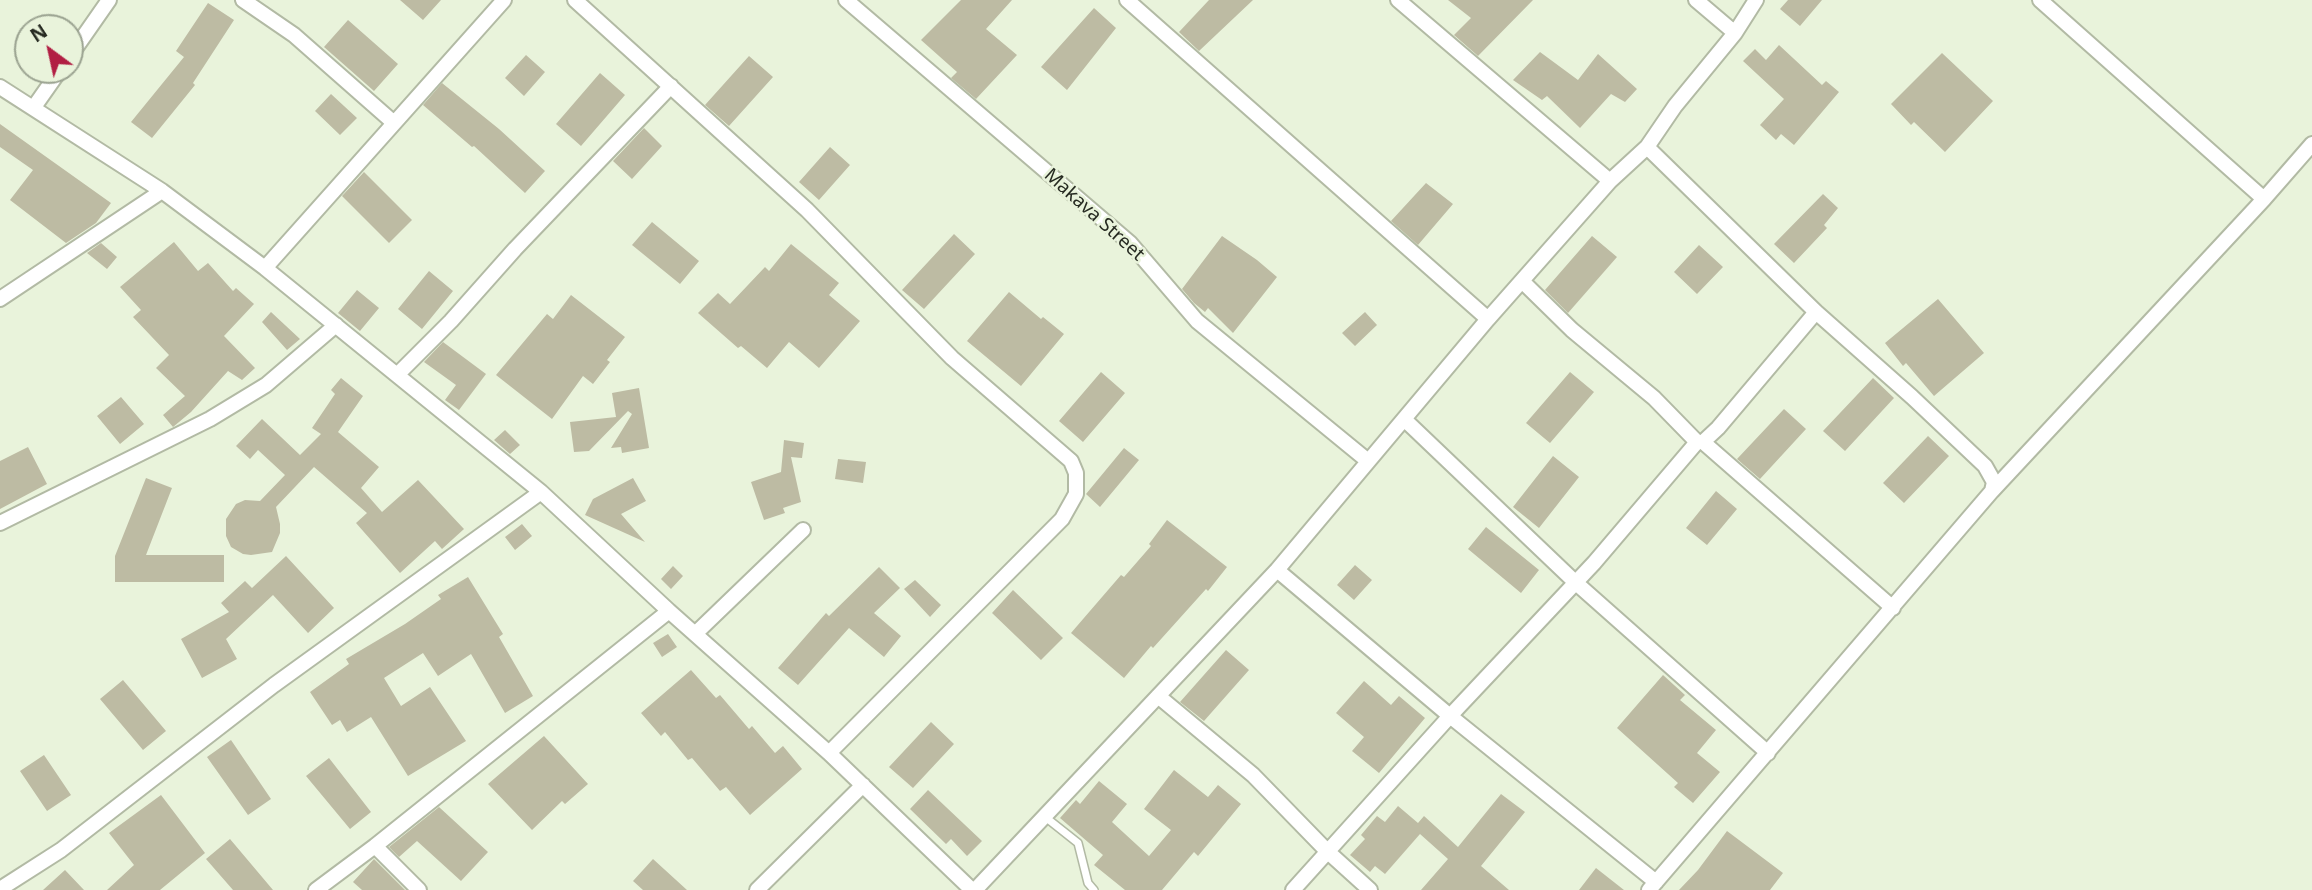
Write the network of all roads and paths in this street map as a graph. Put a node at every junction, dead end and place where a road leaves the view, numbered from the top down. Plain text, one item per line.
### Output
1 (109, 0) edge
2 (243, 0) edge
3 (504, 0) edge
4 (575, 0) edge
5 (846, 0) edge
6 (1127, 0) edge
7 (1398, 0) edge
8 (1696, 0) edge
9 (1756, 0) edge
10 (2040, 0) edge
11 (1735, 33) junction
12 (84, 35) edge
13 (50, 84) edge
14 (671, 86) junction
15 (0, 87) edge
16 (34, 107) junction
17 (394, 123) junction
18 (2312, 144) edge
19 (1647, 147) junction
20 (1610, 181) junction
21 (162, 191) junction
22 (2264, 199) junction
23 (265, 268) junction
24 (1522, 281) junction
25 (0, 299) edge
26 (1816, 312) junction
27 (1488, 319) junction
28 (336, 325) junction
29 (397, 375) junction
30 (1404, 419) junction
31 (1700, 442) junction
32 (1368, 461) junction
33 (1992, 491) junction
34 (541, 492) junction
35 (0, 523) edge
36 (803, 530) dead end
37 (1277, 570) junction
38 (1575, 582) junction
39 (1893, 608) junction
40 (669, 611) junction
41 (696, 633) junction
42 (1158, 696) junction
43 (1450, 716) junction
44 (1768, 752) junction
45 (829, 753) junction
46 (863, 785) junction
47 (1044, 816) junction
48 (375, 846) junction
49 (1328, 851) junction
50 (1652, 886) edge
51 (0, 889) edge
52 (316, 890) edge
53 (419, 890) edge
54 (758, 890) edge
55 (974, 890) edge
56 (1094, 890) edge
57 (1293, 890) edge
58 (1370, 890) edge

1 - 12 street
2 - 17 street
3 - 17 street
4 - 14 street
5 - 32 street, Makava Street
6 - 27 street
7 - 20 street
8 - 11 street
9 - 11 street
10 - 22 street
11 - 19 street
13 - 16 street
14 - 29 street
14 - 45 street
15 - 16 street
16 - 21 street
17 - 23 street
18 - 22 street
19 - 20 street
19 - 26 street
20 - 24 street
21 - 23 street
21 - 25 street
22 - 33 street
23 - 28 street
24 - 27 street
24 - 31 street
26 - 31 street
26 - 33 street
27 - 30 street
28 - 29 street
28 - 35 street
29 - 34 street
30 - 32 street
30 - 38 street
31 - 38 street
31 - 39 street
32 - 37 street
33 - 39 street
34 - 40 street
34 - 51 street
36 - 41 street
37 - 42 street
37 - 43 street
38 - 43 street
38 - 44 street
39 - 44 street
40 - 41 street
40 - 48 street
41 - 45 street
42 - 47 street
42 - 49 street
43 - 49 street
43 - 50 street
44 - 50 street
45 - 46 street
46 - 54 street
46 - 55 street
47 - 55 street
47 - 56 lane
48 - 52 street
48 - 53 street
49 - 57 street
49 - 58 street

